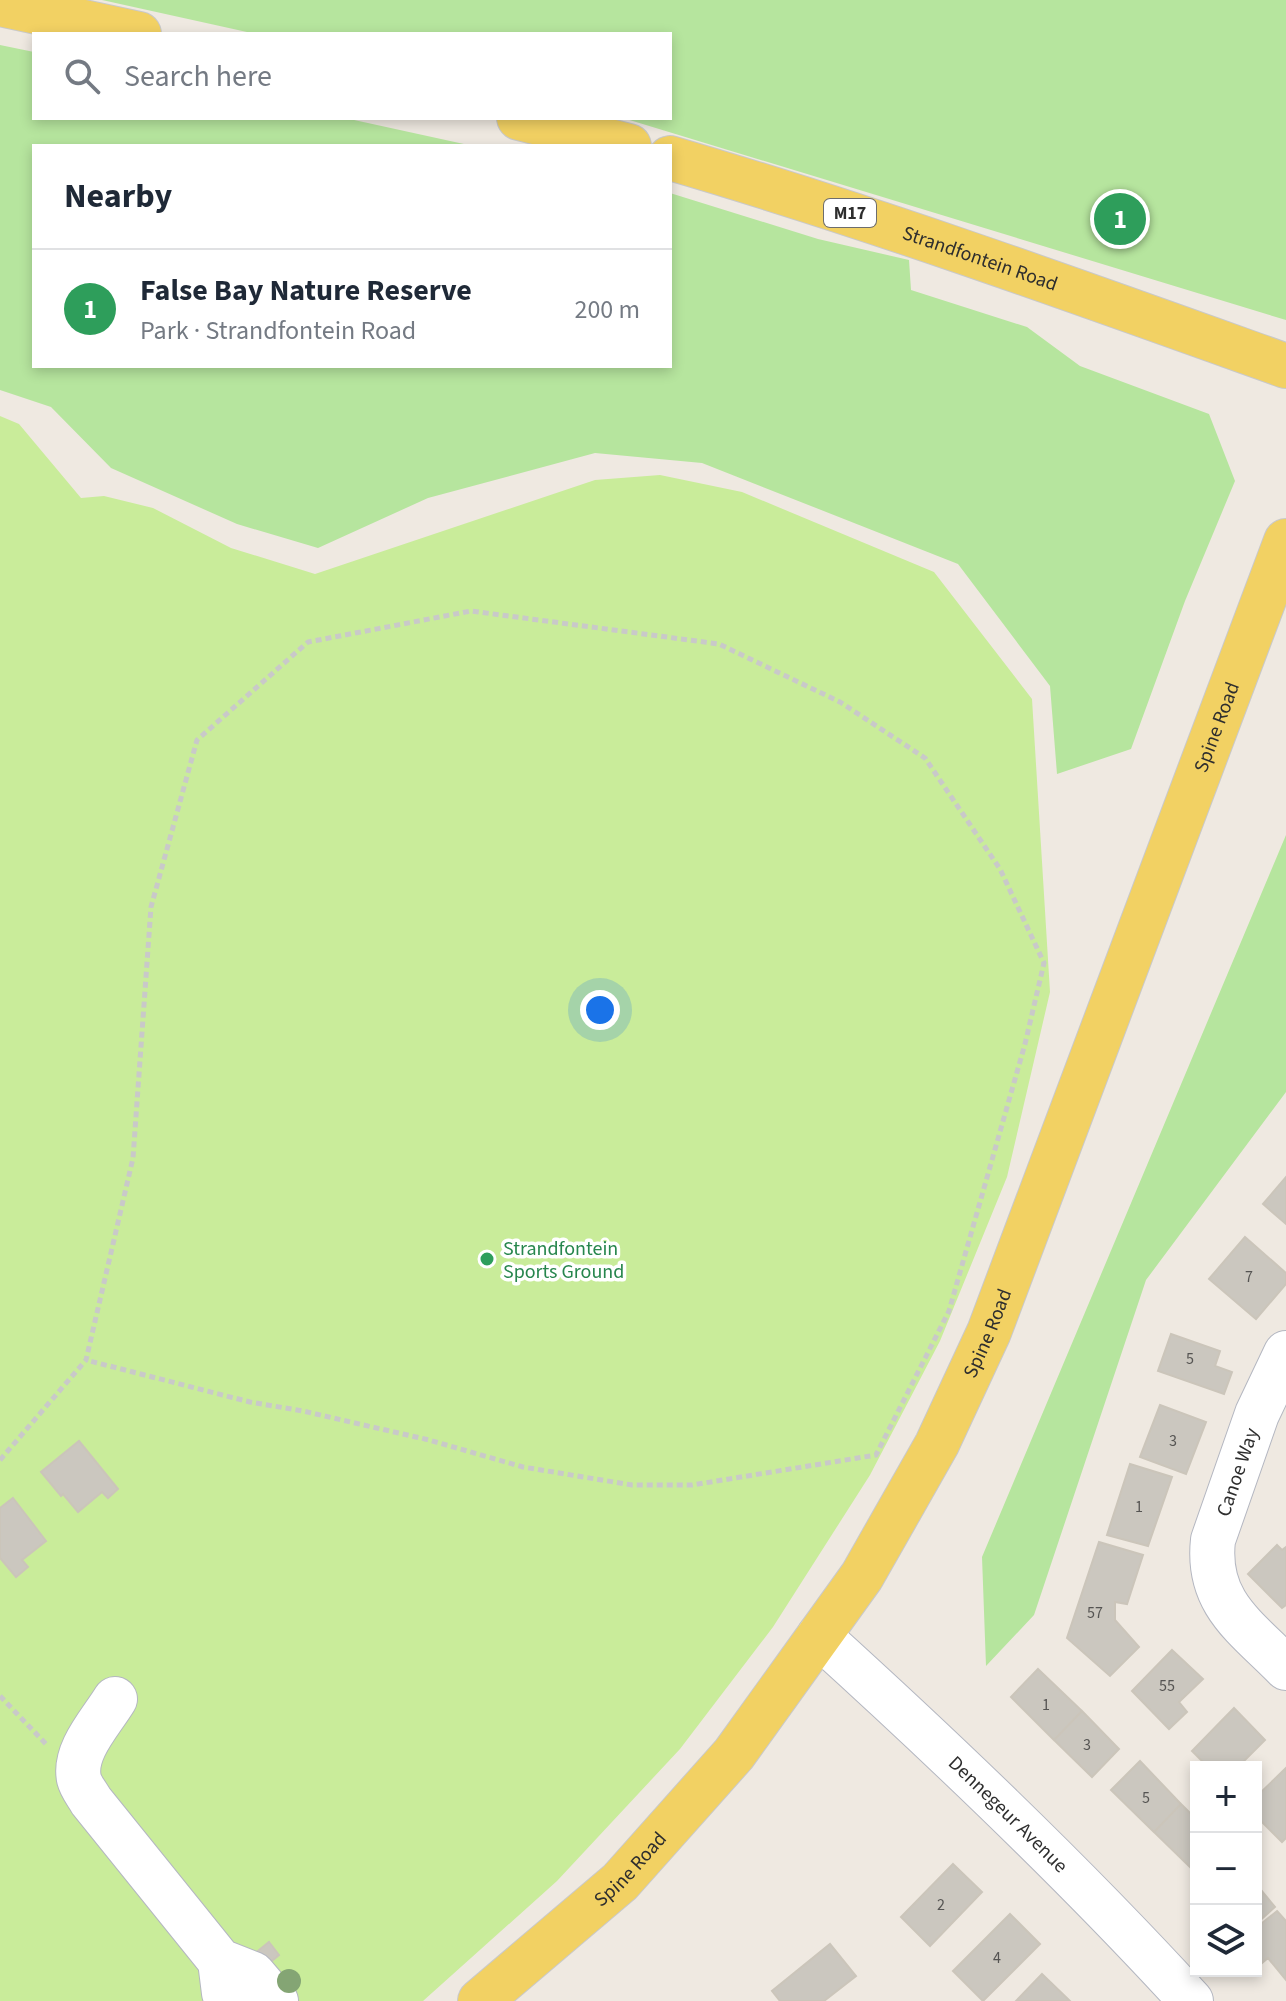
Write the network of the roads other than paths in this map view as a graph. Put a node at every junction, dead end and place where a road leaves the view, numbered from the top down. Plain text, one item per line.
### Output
1 (0, 4) edge
2 (130, 32) edge
3 (527, 120) edge
4 (621, 144) edge
5 (672, 159) edge
6 (1286, 366) edge
7 (1286, 541) edge
8 (1286, 1353) edge
9 (819, 1636) junction
10 (1286, 1668) edge
11 (115, 1699) dead end
12 (225, 1981) edge
13 (276, 2001) edge
14 (480, 2001) edge
15 (1191, 2001) edge

1 - 2 main road
3 - 4 main road
5 - 6 main road, Strandfontein Road / M17
7 - 9 main road, Spine Road
8 - 10 street, Canoe Way
9 - 14 main road, Spine Road
9 - 15 street, Dennegeur Avenue
11 - 12 street
12 - 13 street

